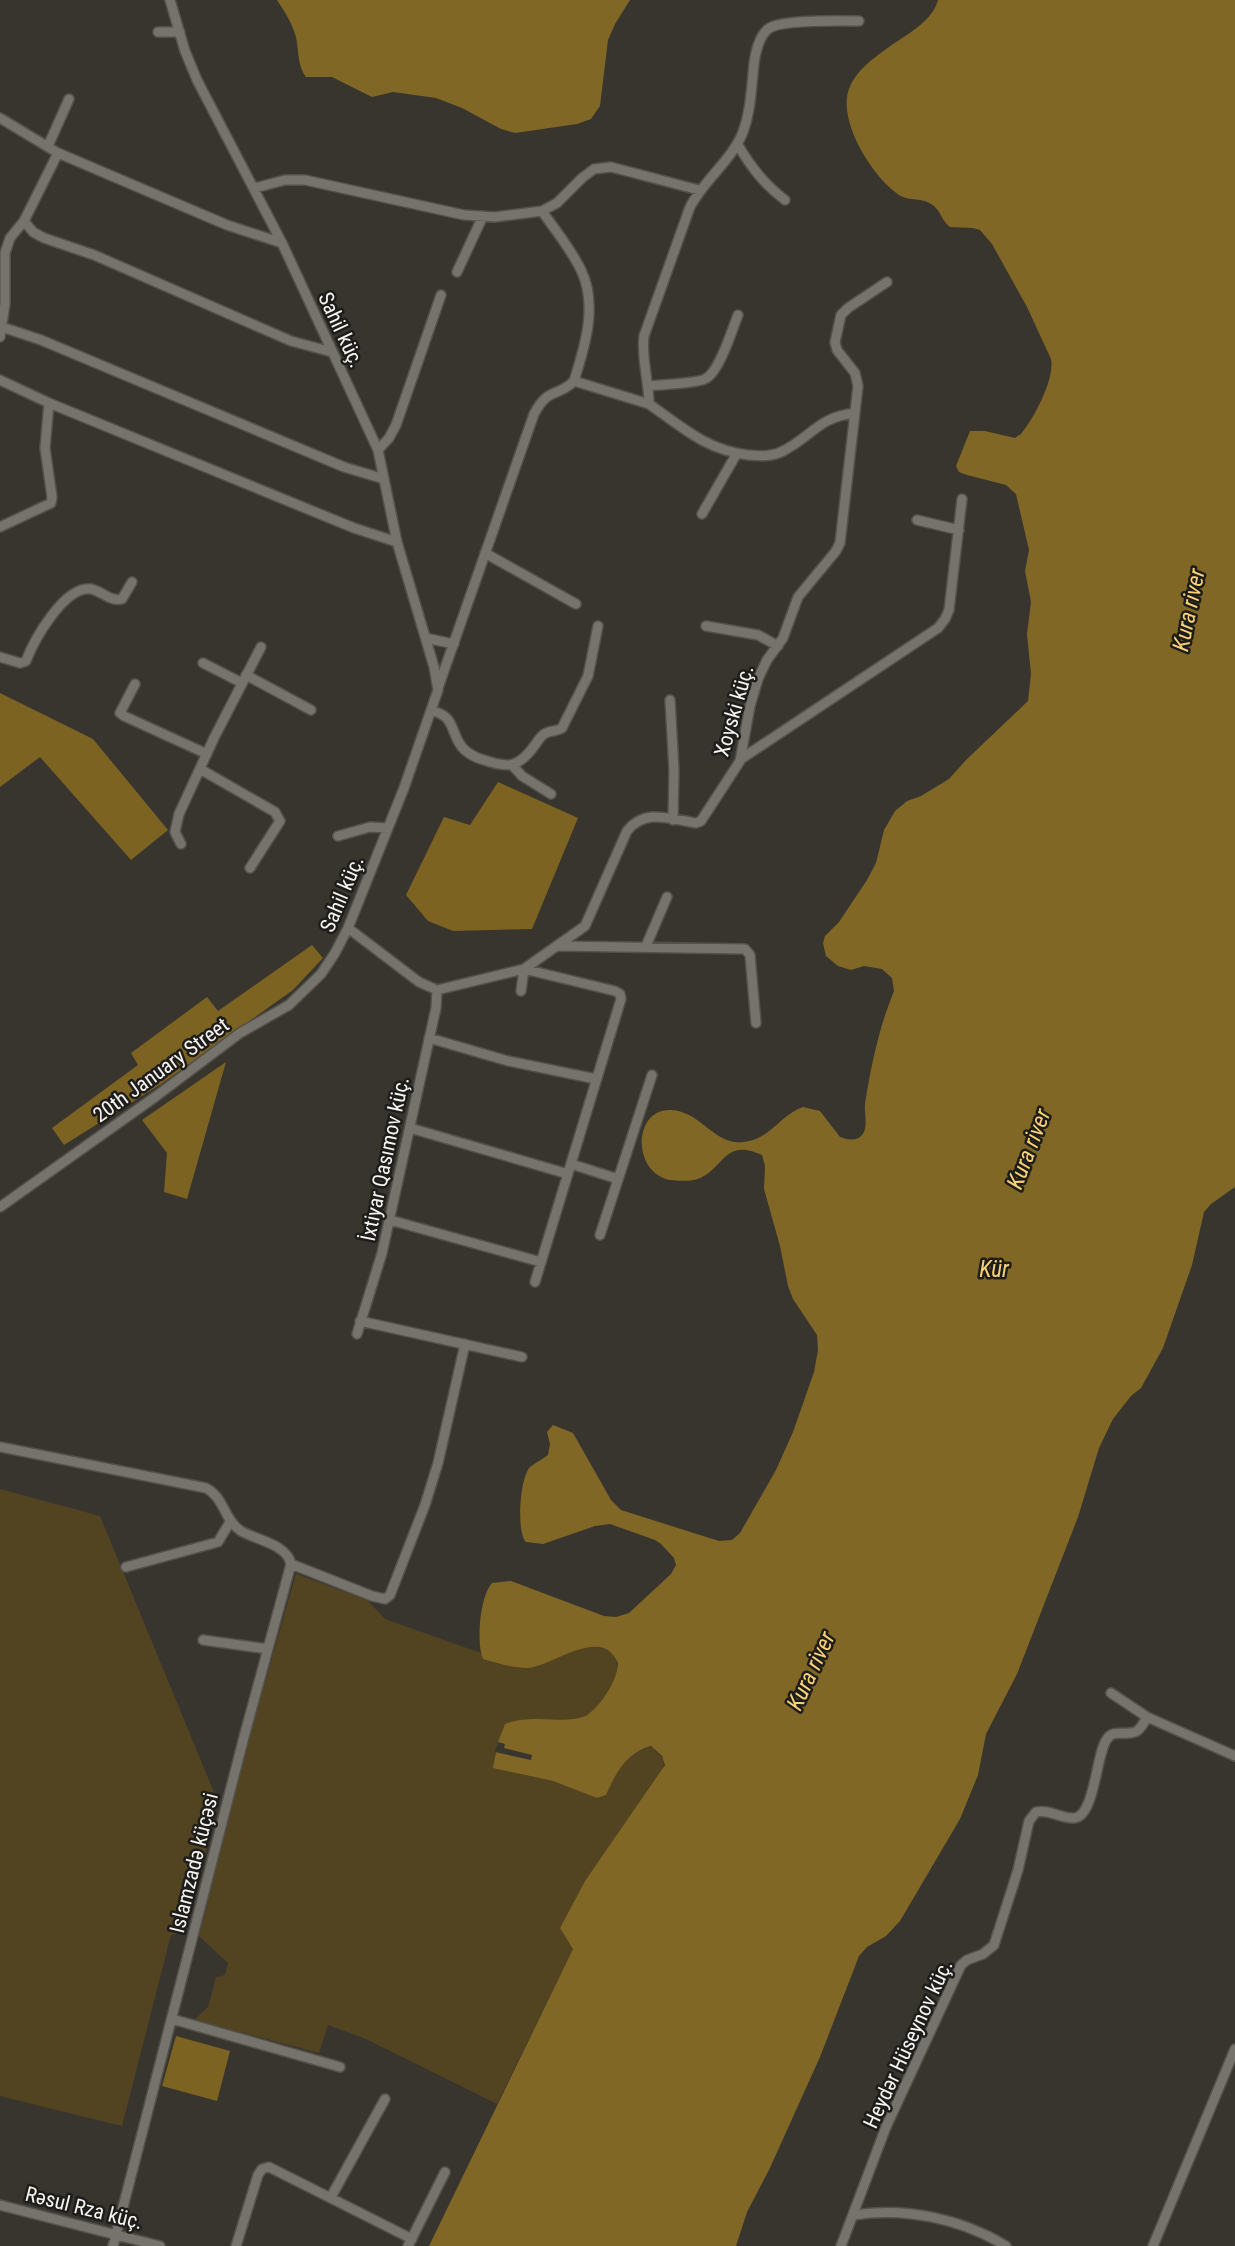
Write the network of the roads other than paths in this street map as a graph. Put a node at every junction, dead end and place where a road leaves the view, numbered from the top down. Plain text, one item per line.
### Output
1 (170, 0) edge
2 (859, 21) dead end
3 (158, 32) dead end
4 (180, 32) junction
5 (69, 99) dead end
6 (0, 118) edge
7 (738, 145) junction
8 (48, 146) junction
9 (58, 153) junction
10 (255, 188) junction
11 (699, 190) junction
12 (785, 200) dead end
13 (542, 211) junction
14 (483, 216) junction
15 (24, 221) junction
16 (282, 243) junction
17 (457, 272) dead end
18 (887, 282) dead end
19 (441, 295) dead end
20 (738, 315) dead end
21 (1, 332) edge
22 (332, 352) junction
23 (0, 380) edge
24 (574, 381) junction
25 (649, 386) junction
26 (49, 403) junction
27 (649, 404) junction
28 (855, 413) junction
29 (378, 450) junction
30 (737, 453) junction
31 (384, 479) junction
32 (962, 499) dead end
33 (702, 514) dead end
34 (917, 520) dead end
35 (0, 527) edge
36 (959, 530) junction
37 (397, 542) junction
38 (485, 553) junction
39 (132, 582) dead end
40 (576, 604) dead end
41 (598, 626) dead end
42 (706, 626) dead end
43 (426, 638) junction
44 (454, 644) junction
45 (778, 646) junction
46 (261, 647) dead end
47 (0, 657) edge
48 (203, 663) dead end
49 (244, 679) junction
50 (135, 684) dead end
51 (438, 690) junction
52 (670, 700) dead end
53 (311, 710) dead end
54 (431, 710) junction
55 (206, 754) junction
56 (741, 759) junction
57 (513, 766) junction
58 (200, 769) junction
59 (551, 794) dead end
60 (673, 820) junction
61 (388, 828) junction
62 (338, 836) dead end
63 (181, 844) dead end
64 (250, 868) dead end
65 (667, 897) dead end
66 (348, 928) junction
67 (558, 946) junction
68 (646, 946) junction
69 (335, 953) joint
70 (524, 969) junction
71 (437, 990) junction
72 (521, 992) dead end
73 (756, 1023) dead end
74 (429, 1038) junction
75 (652, 1074) dead end
76 (597, 1079) junction
77 (410, 1128) junction
78 (570, 1169) junction
79 (618, 1179) junction
80 (0, 1207) edge
81 (390, 1220) junction
82 (600, 1235) dead end
83 (541, 1262) junction
84 (536, 1282) dead end
85 (360, 1321) junction
86 (357, 1334) dead end
87 (465, 1345) junction
88 (522, 1357) dead end
89 (0, 1447) edge
90 (230, 1522) junction
91 (291, 1564) junction
92 (126, 1567) dead end
93 (203, 1640) dead end
94 (268, 1648) junction
95 (1111, 1693) dead end
96 (1147, 1717) junction
97 (1235, 1756) edge
98 (172, 2019) junction
99 (1234, 2052) edge
100 (340, 2067) dead end
101 (385, 2099) dead end
102 (445, 2172) dead end
103 (331, 2197) junction
104 (0, 2205) edge
105 (854, 2215) junction
106 (116, 2234) junction
107 (410, 2242) edge
108 (113, 2246) edge
109 (160, 2246) edge
110 (236, 2246) edge
111 (841, 2246) edge
112 (1006, 2246) edge
113 (1153, 2246) edge

1 - 4 street, Sahil küç.
2 - 7 street
3 - 4 street
4 - 10 street, Sahil küç.
5 - 8 street
6 - 8 street
7 - 11 street
7 - 12 street
8 - 9 street
9 - 15 street
9 - 16 street
10 - 14 street
10 - 16 street, Sahil küç.
11 - 13 street
11 - 25 street
13 - 14 street
13 - 24 street
14 - 17 street
15 - 21 street
15 - 22 street
16 - 22 street, Sahil küç.
18 - 28 street, Xoyski küç.
19 - 29 street
20 - 25 street
21 - 31 street
22 - 29 street, Sahil küç.
23 - 26 street
24 - 27 street
24 - 38 street, Sahil küç.
25 - 27 street
26 - 35 street
26 - 37 street
27 - 30 street
28 - 30 street
28 - 45 street, Xoyski küç.
29 - 31 street, Sahil küç.
30 - 33 street
31 - 37 street, Sahil küç.
32 - 36 street
34 - 36 street
36 - 56 street
37 - 43 street, Sahil küç.
38 - 40 street
38 - 44 street, Sahil küç.
39 - 47 street
41 - 57 street
42 - 45 street
43 - 44 street
43 - 51 street, Sahil küç.
44 - 51 street, Sahil küç.
45 - 56 street, Xoyski küç.
46 - 49 street
48 - 49 street
49 - 53 street
49 - 55 street
50 - 55 street
51 - 54 street, Sahil küç.
52 - 60 street
54 - 57 street
54 - 61 street, Sahil küç.
55 - 58 street
56 - 60 street, Xoyski küç.
57 - 59 street
58 - 63 street
58 - 64 street
60 - 67 street, Xoyski küç.
61 - 62 street
61 - 66 street, Sahil küç.
65 - 68 street
66 - 69 street, Sahil küç.
66 - 71 street
67 - 68 street
67 - 70 street, Xoyski küç.
68 - 73 street
69 - 80 street, 20th January Street
70 - 71 street, Xoyski küç.
70 - 72 street
70 - 76 street
71 - 74 street, İxtiyar Qasımov küç.
74 - 76 street
74 - 77 street, İxtiyar Qasımov küç.
75 - 79 street
76 - 78 street
77 - 78 street
77 - 81 street, İxtiyar Qasımov küç.
78 - 79 street
78 - 83 street
79 - 82 street
81 - 83 street
81 - 85 street, İxtiyar Qasımov küç.
83 - 84 street
85 - 86 street, İxtiyar Qasımov küç.
85 - 87 street
87 - 88 street
87 - 91 street
89 - 90 street
90 - 91 street
90 - 92 street
91 - 94 street, Islamzadə küçəsi
93 - 94 street
94 - 98 street, Islamzadə küçəsi
95 - 96 street
96 - 97 street
96 - 105 street, Heydər Hüseynov küç.
98 - 100 street
98 - 106 street, Islamzadə küçəsi
99 - 113 street
101 - 103 street
102 - 107 street
103 - 107 street
103 - 110 street
104 - 106 street, Rəsul Rza küç.
105 - 111 street, Heydər Hüseynov küç.
105 - 112 street
106 - 108 street, Islamzadə küçəsi
106 - 109 street, Rəsul Rza küç.

